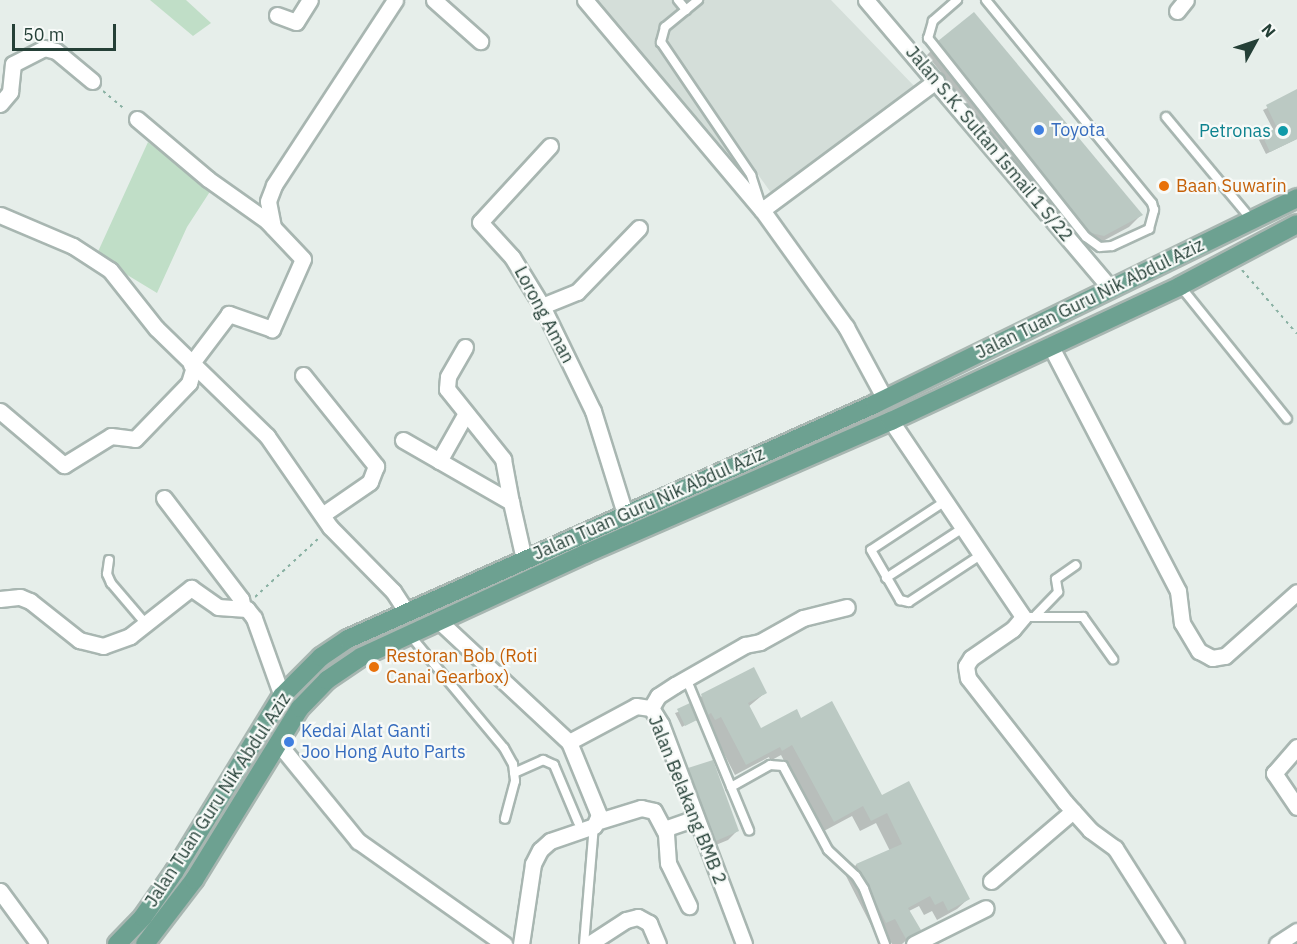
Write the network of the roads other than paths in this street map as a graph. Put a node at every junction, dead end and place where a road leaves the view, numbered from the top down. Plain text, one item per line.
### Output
1 (310, 0) edge
2 (394, 0) edge
3 (434, 0) edge
4 (585, 0) edge
5 (678, 0) edge
6 (698, 0) edge
7 (867, 0) edge
8 (957, 0) edge
9 (986, 0) edge
10 (686, 10) junction
11 (277, 15) dead end
12 (480, 41) dead end
13 (92, 81) road end
14 (936, 81) junction
15 (0, 104) edge
16 (1166, 117) dead end
17 (136, 119) road end
18 (550, 146) dead end
19 (1025, 161) junction
20 (1013, 172) junction
21 (1297, 198) edge
22 (762, 210) junction
23 (0, 215) edge
24 (1252, 220) junction
25 (1297, 224) edge
26 (273, 227) junction
27 (639, 228) dead end
28 (1151, 270) junction
29 (1112, 289) junction
30 (1173, 289) junction
31 (542, 306) junction
32 (1050, 345) junction
33 (465, 348) dead end
34 (193, 366) junction
35 (303, 375) dead end
36 (885, 399) junction
37 (0, 411) edge
38 (466, 413) junction
39 (1287, 419) dead end
40 (891, 421) junction
41 (403, 440) dead end
42 (439, 461) junction
43 (729, 469) junction
44 (741, 488) junction
45 (164, 498) dead end
46 (511, 502) junction
47 (944, 502) junction
48 (625, 514) junction
49 (326, 521) junction
50 (963, 528) junction
51 (982, 555) junction
52 (524, 559) junction
53 (109, 560) dead end
54 (1076, 565) dead end
55 (886, 578) junction
56 (1297, 592) edge
57 (0, 599) edge
58 (847, 607) dead end
59 (243, 608) junction
60 (406, 610) junction
61 (1029, 616) junction
62 (438, 620) junction
63 (146, 624) junction
64 (408, 633) junction
65 (1113, 659) dead end
66 (686, 678) junction
67 (282, 696) junction
68 (651, 708) junction
69 (569, 742) junction
70 (278, 743) junction
71 (1297, 747) edge
72 (514, 773) junction
73 (731, 787) junction
74 (1297, 807) edge
75 (1073, 811) junction
76 (696, 818) junction
77 (505, 819) dead end
78 (578, 822) dead end
79 (597, 824) junction
80 (664, 829) junction
81 (749, 830) dead end
82 (991, 881) dead end
83 (0, 891) edge
84 (689, 906) dead end
85 (986, 908) dead end
86 (1297, 931) edge
87 (39, 944) edge
88 (117, 944) edge
89 (145, 944) edge
90 (504, 944) edge
91 (521, 944) edge
92 (587, 944) edge
93 (658, 944) edge
94 (744, 944) edge
95 (885, 944) edge
96 (914, 944) edge
97 (1176, 944) edge
98 (1277, 944) edge

1 - 11 street
2 - 26 street
3 - 12 street
4 - 22 street
5 - 10 lane
6 - 10 lane
7 - 14 street, Jalan S.K. Sultan Ismail 1 S/22
8 - 19 lane
9 - 19 lane
10 - 22 lane
13 - 15 street
14 - 20 street, Jalan S.K. Sultan Ismail 1 S/22
14 - 22 street
16 - 24 lane
17 - 26 street
18 - 31 street, Lorong Aman
19 - 20 lane
20 - 29 street, Jalan S.K. Sultan Ismail 1 S/22
21 - 24 main road, Jalan Tuan Guru Nik Abdul Aziz
22 - 36 street
23 - 34 street
24 - 28 main road, Jalan Tuan Guru Nik Abdul Aziz
25 - 30 main road, Jalan Tuan Guru Nik Abdul Aziz
26 - 34 street
27 - 31 street
28 - 29 main road, Jalan Tuan Guru Nik Abdul Aziz
28 - 30 main road
29 - 36 main road, Jalan Tuan Guru Nik Abdul Aziz
30 - 32 main road, Jalan Tuan Guru Nik Abdul Aziz
30 - 39 lane
31 - 48 street, Lorong Aman
32 - 40 main road, Jalan Tuan Guru Nik Abdul Aziz
32 - 56 street
33 - 38 street
34 - 37 street
34 - 49 street
35 - 49 street
36 - 43 main road, Jalan Tuan Guru Nik Abdul Aziz
38 - 42 street
38 - 46 street
40 - 44 main road, Jalan Tuan Guru Nik Abdul Aziz
40 - 47 street
41 - 42 street
42 - 46 street
43 - 44 main road
43 - 48 main road, Jalan Tuan Guru Nik Abdul Aziz
44 - 62 main road, Jalan Tuan Guru Nik Abdul Aziz
45 - 59 street
46 - 52 street
47 - 50 street
47 - 55 lane
48 - 52 main road, Jalan Tuan Guru Nik Abdul Aziz
49 - 60 street
50 - 51 street
50 - 55 lane
51 - 55 lane
51 - 61 street
52 - 60 main road, Jalan Tuan Guru Nik Abdul Aziz
53 - 63 lane
54 - 61 lane
57 - 63 street
58 - 66 street
59 - 63 street
59 - 67 street
60 - 67 main road, Jalan Tuan Guru Nik Abdul Aziz
61 - 65 lane
61 - 75 street
62 - 64 main road, Jalan Tuan Guru Nik Abdul Aziz
62 - 69 street
64 - 70 main road, Jalan Tuan Guru Nik Abdul Aziz
64 - 72 lane
66 - 68 street
66 - 73 lane
67 - 88 main road, Jalan Tuan Guru Nik Abdul Aziz
68 - 69 street, Jalan Belakang BMB 2
68 - 76 street, Jalan Belakang BMB 2
69 - 79 street
70 - 89 main road, Jalan Tuan Guru Nik Abdul Aziz
70 - 90 street
71 - 74 street
72 - 77 lane
72 - 78 lane
73 - 81 lane
73 - 95 lane
75 - 82 street
75 - 97 street
76 - 80 street
76 - 94 street, Jalan Belakang BMB 2
79 - 80 street
79 - 91 street
79 - 92 lane
80 - 84 street
83 - 87 street
85 - 96 street
86 - 98 street
92 - 93 street

